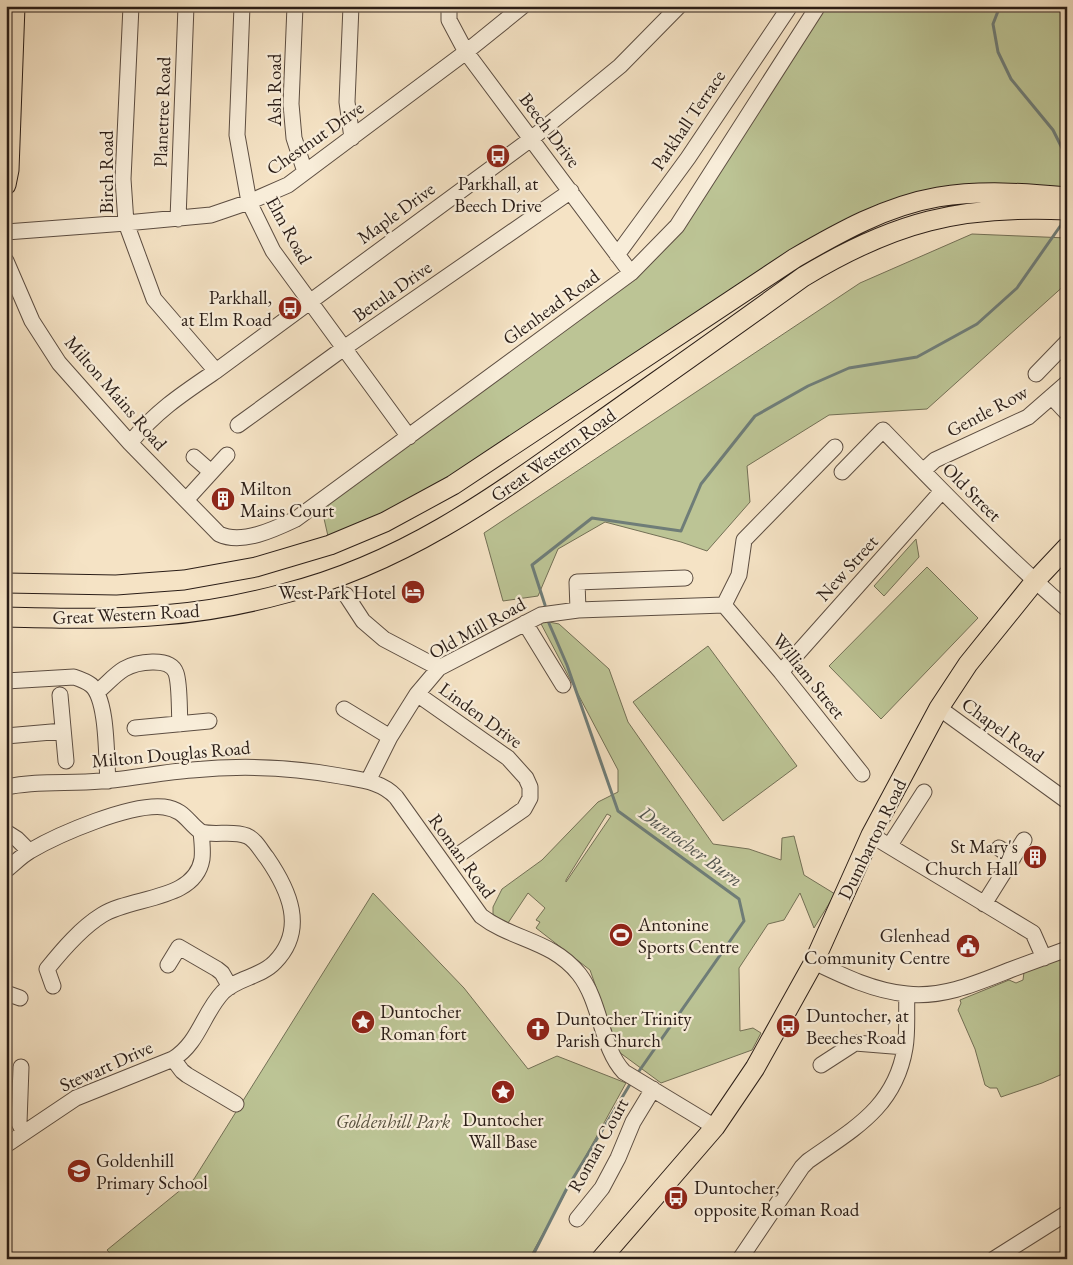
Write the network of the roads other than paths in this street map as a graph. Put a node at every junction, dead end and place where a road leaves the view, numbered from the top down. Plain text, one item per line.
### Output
1 (15, 6) edge
2 (131, 6) edge
3 (186, 6) edge
4 (242, 6) edge
5 (295, 6) edge
6 (351, 6) edge
7 (449, 6) edge
8 (523, 6) edge
9 (679, 6) edge
10 (790, 6) edge
11 (818, 6) edge
12 (466, 52) junction
13 (352, 138) junction
14 (531, 139) junction
15 (305, 172) junction
16 (6, 185) edge
17 (571, 191) junction
18 (1067, 196) edge
19 (249, 202) junction
20 (1046, 202) junction
21 (1067, 210) edge
22 (178, 218) junction
23 (126, 223) junction
24 (6, 232) edge
25 (617, 255) junction
26 (6, 262) edge
27 (631, 273) junction
28 (309, 302) junction
29 (1067, 342) edge
30 (344, 348) junction
31 (216, 371) junction
32 (1036, 374) dead end
33 (1067, 383) edge
34 (1052, 397) junction
35 (1067, 413) edge
36 (238, 425) dead end
37 (409, 437) junction
38 (130, 443) junction
39 (835, 447) dead end
40 (227, 455) dead end
41 (194, 456) dead end
42 (923, 471) junction
43 (211, 472) junction
44 (842, 472) dead end
45 (942, 491) junction
46 (186, 500) junction
47 (219, 534) joint
48 (1067, 547) edge
49 (685, 578) dead end
50 (1034, 581) junction
51 (6, 583) edge
52 (346, 595) dead end
53 (724, 605) junction
54 (1067, 609) edge
55 (578, 610) junction
56 (6, 617) edge
57 (525, 623) junction
58 (438, 668) junction
59 (781, 672) junction
60 (6, 681) edge
61 (563, 685) dead end
62 (97, 692) junction
63 (417, 694) junction
64 (60, 695) dead end
65 (940, 708) junction
66 (344, 710) dead end
67 (209, 721) dead end
68 (180, 724) junction
69 (135, 728) dead end
70 (63, 731) junction
71 (6, 736) edge
72 (390, 737) junction
73 (66, 761) dead end
74 (862, 774) dead end
75 (108, 781) junction
76 (368, 781) junction
77 (6, 787) edge
78 (924, 792) dead end
79 (1067, 801) edge
80 (6, 832) edge
81 (202, 832) junction
82 (871, 834) junction
83 (1024, 840) dead end
84 (890, 845) junction
85 (999, 848) dead end
86 (28, 851) junction
87 (461, 853) dead end
88 (1013, 858) junction
89 (6, 870) edge
90 (984, 904) junction
91 (1067, 949) edge
92 (1044, 958) junction
93 (814, 962) junction
94 (168, 965) dead end
95 (53, 986) dead end
96 (230, 987) junction
97 (907, 994) junction
98 (905, 1047) junction
99 (173, 1059) junction
100 (821, 1065) dead end
101 (22, 1067) dead end
102 (649, 1087) junction
103 (236, 1104) dead end
104 (715, 1127) junction
105 (24, 1134) junction
106 (6, 1144) edge
107 (1067, 1213) edge
108 (577, 1219) dead end
109 (600, 1259) edge
110 (740, 1259) edge
111 (994, 1259) edge

1 - 16 main road
2 - 23 street, Birch Road
3 - 22 street, Planetree Road
4 - 19 street, Elm Road
5 - 15 street, Ash Road
6 - 13 street
7 - 12 street, Beech Drive
8 - 12 street, Chestnut Drive
9 - 14 street, Maple Drive
10 - 25 street, Parkhall Terrace
11 - 27 street, Glenhead Road
12 - 13 street, Chestnut Drive
12 - 14 street, Beech Drive
13 - 15 street, Chestnut Drive
14 - 17 street, Beech Drive
14 - 28 street, Maple Drive
15 - 19 street, Chestnut Drive
17 - 25 street, Beech Drive
17 - 30 street, Betula Drive
18 - 20 main road, Great Western Road
19 - 22 street, Chestnut Drive
19 - 28 street, Elm Road
20 - 21 main road, Great Western Road
20 - 51 main road, Great Western Road
20 - 56 main road, Great Western Road
22 - 23 street, Chestnut Drive
23 - 24 street, Chestnut Drive
23 - 31 street, Birch Road
25 - 27 street, Beech Drive
26 - 38 street, Milton Mains Road
27 - 37 street, Glenhead Road
28 - 30 street, Elm Road
28 - 31 street, Maple Drive
29 - 32 street
30 - 36 street, Betula Drive
30 - 37 street, Elm Road
31 - 38 street, Maple Drive
33 - 34 street, Gentle Row
34 - 35 street
34 - 42 street, Gentle Row
37 - 47 street, Glenhead Road
38 - 46 street, Milton Mains Road
39 - 53 street
40 - 43 street
41 - 43 street
42 - 44 street, Old Street
42 - 45 street, Old Street
43 - 46 street
45 - 50 street, Old Street
45 - 59 street, New Street
46 - 47 street, Milton Mains Road
48 - 50 main road, Dumbarton Road
49 - 55 street
50 - 54 street, Old Street
50 - 65 main road, Dumbarton Road
52 - 58 street
53 - 55 street, Old Mill Road
53 - 59 street, William Street
55 - 57 street, Old Mill Road
57 - 58 street, Old Mill Road
57 - 61 street
58 - 63 street, Old Mill Road
59 - 74 street, William Street
60 - 62 street
62 - 68 street
62 - 75 street
63 - 72 street, Old Mill Road
63 - 87 street, Linden Drive
64 - 70 street
65 - 79 street, Chapel Road
65 - 82 main road, Dumbarton Road
66 - 72 street
67 - 68 street
68 - 69 street
70 - 71 street
70 - 73 street
72 - 76 street, Old Mill Road
75 - 76 street, Milton Douglas Road
75 - 77 street, Milton Douglas Road
76 - 102 street, Roman Road
78 - 84 street
80 - 86 street
81 - 86 street
81 - 95 street
81 - 96 street, Stewart Drive
82 - 84 street
82 - 93 main road, Dumbarton Road
83 - 88 street
84 - 90 street
85 - 88 street
86 - 89 street
88 - 90 street
90 - 92 street
91 - 92 street
92 - 97 street
93 - 97 street
93 - 104 main road, Dumbarton Road
94 - 96 street
96 - 99 street, Stewart Drive
97 - 98 street
98 - 100 street
98 - 110 street
99 - 103 street, Stewart Drive
99 - 105 street, Stewart Drive
101 - 105 street
102 - 104 street, Roman Road
102 - 108 street, Roman Court
104 - 109 main road, Dumbarton Road
105 - 106 street, Stewart Drive
107 - 111 street

